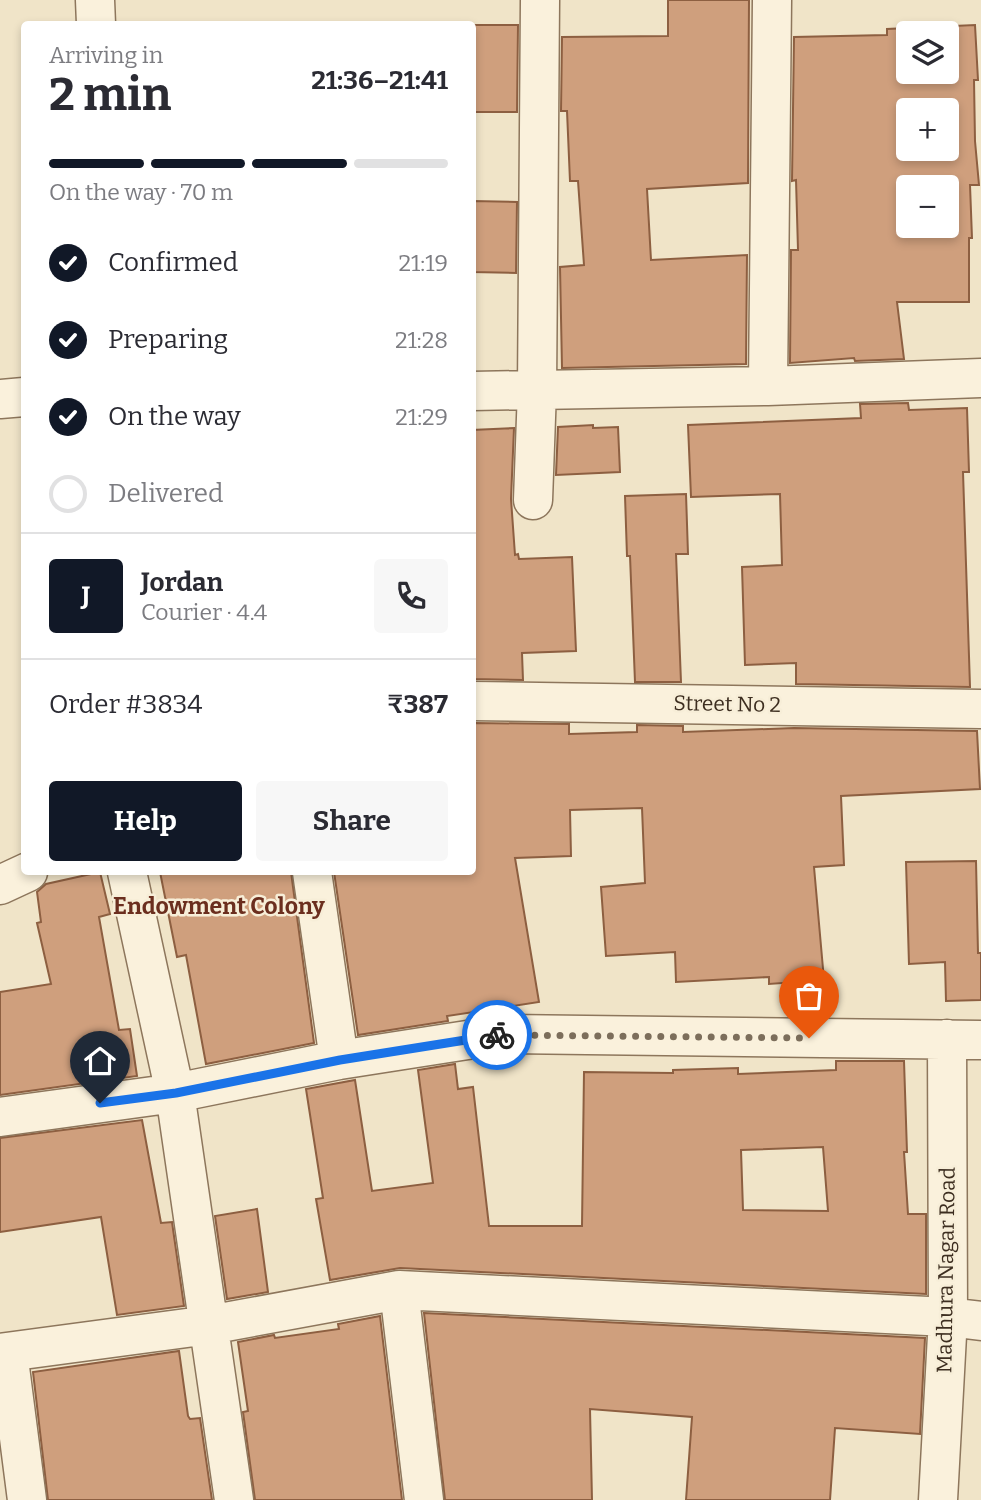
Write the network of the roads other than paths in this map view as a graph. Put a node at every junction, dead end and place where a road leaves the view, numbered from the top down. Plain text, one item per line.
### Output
1 (95, 0) edge
2 (540, 0) edge
3 (772, 0) edge
4 (96, 21) edge
5 (981, 378) edge
6 (768, 386) junction
7 (537, 390) junction
8 (476, 391) edge
9 (21, 397) edge
10 (0, 399) edge
11 (533, 500) dead end
12 (476, 701) edge
13 (981, 709) edge
14 (22, 875) edge
15 (128, 875) edge
16 (312, 875) edge
17 (0, 885) edge
18 (964, 1040) edge
19 (340, 1060) junction
20 (176, 1093) junction
21 (0, 1117) edge
22 (399, 1290) junction
23 (965, 1319) edge
24 (209, 1325) junction
25 (4, 1352) edge
26 (27, 1500) edge
27 (234, 1500) edge
28 (424, 1500) edge
29 (938, 1500) edge

1 - 4 street
2 - 7 street
3 - 6 street
5 - 6 street
6 - 7 street
7 - 8 street
7 - 11 street
9 - 10 street
12 - 13 street, Street No 2
14 - 17 street
15 - 20 street
16 - 19 street
18 - 19 street
18 - 23 street, Madhura Nagar Road
19 - 20 street
20 - 21 street
20 - 24 street
22 - 23 street
22 - 24 street
22 - 28 street
23 - 29 street, Madhura Nagar Road
24 - 25 street
24 - 27 street
25 - 26 street

